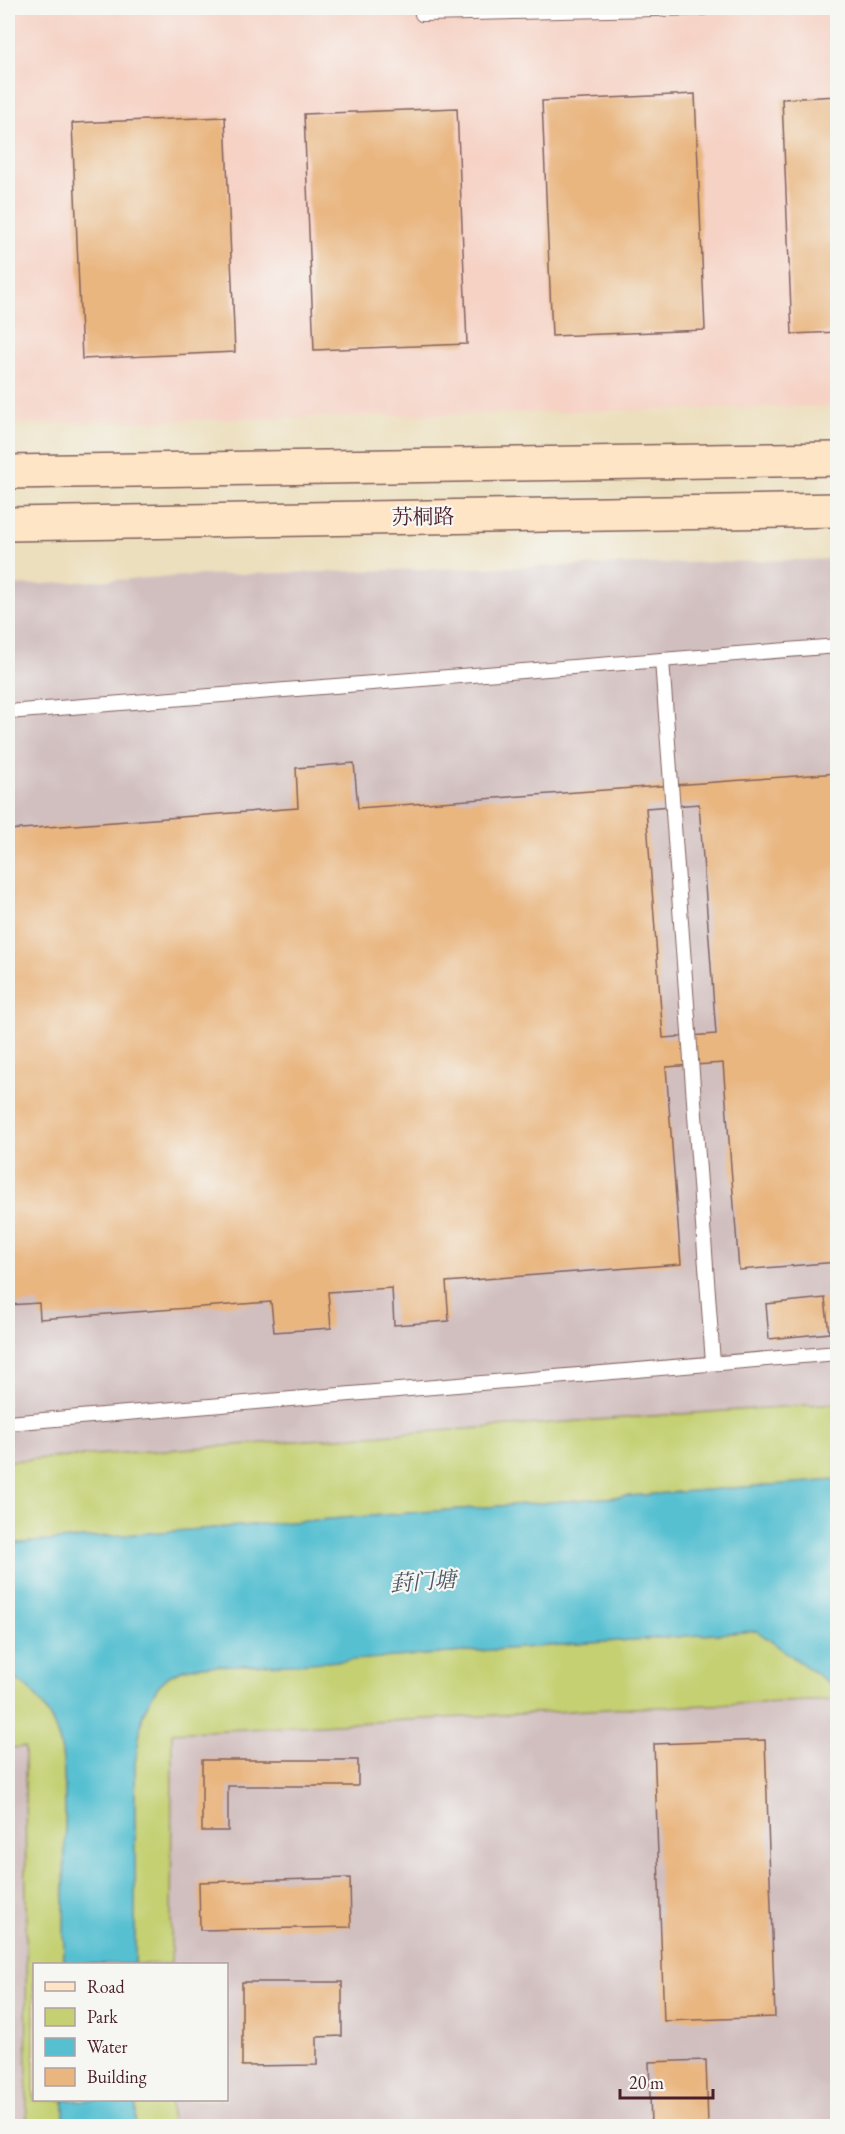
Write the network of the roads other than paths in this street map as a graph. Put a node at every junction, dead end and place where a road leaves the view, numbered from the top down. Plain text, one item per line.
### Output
1 (421, 8) edge
2 (704, 8) edge
3 (837, 459) edge
4 (498, 464) junction
5 (8, 472) edge
6 (837, 510) edge
7 (499, 516) junction
8 (8, 524) edge
9 (837, 646) edge
10 (663, 660) junction
11 (8, 712) edge
12 (837, 1353) edge
13 (713, 1363) junction
14 (8, 1423) edge

1 - 2 lane
3 - 4 main road
4 - 5 main road
4 - 7 main road
6 - 7 main road, 苏桐路
7 - 8 main road, 苏桐路
9 - 10 lane
10 - 11 lane
10 - 13 lane
12 - 13 lane
13 - 14 lane

